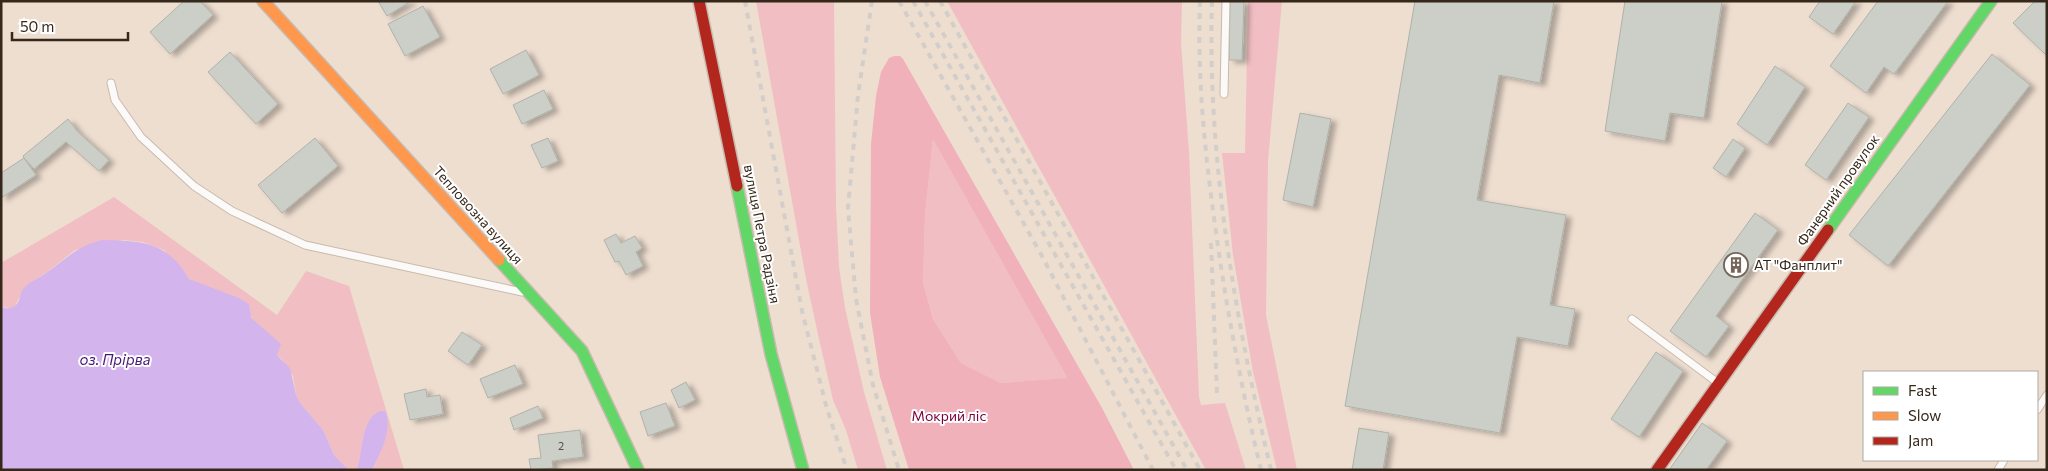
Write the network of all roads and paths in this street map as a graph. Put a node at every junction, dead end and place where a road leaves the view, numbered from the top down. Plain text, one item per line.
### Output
1 (263, 1) edge
2 (700, 1) edge
3 (1226, 1) edge
4 (1991, 1) edge
5 (111, 84) dead end
6 (1224, 94) dead end
7 (529, 293) junction
8 (1632, 319) dead end
9 (1719, 384) junction
10 (2047, 395) edge
11 (2038, 408) edge
12 (638, 470) edge
13 (803, 470) edge
14 (1657, 470) edge

1 - 7 street, Тепловозна вулиця
2 - 13 street, вулиця Петра Радзіня
3 - 6 lane
4 - 9 street, Фанерний провулок
5 - 7 lane
7 - 12 street, Тепловозна вулиця
8 - 9 lane
9 - 14 street, Фанерний провулок
10 - 11 lane

